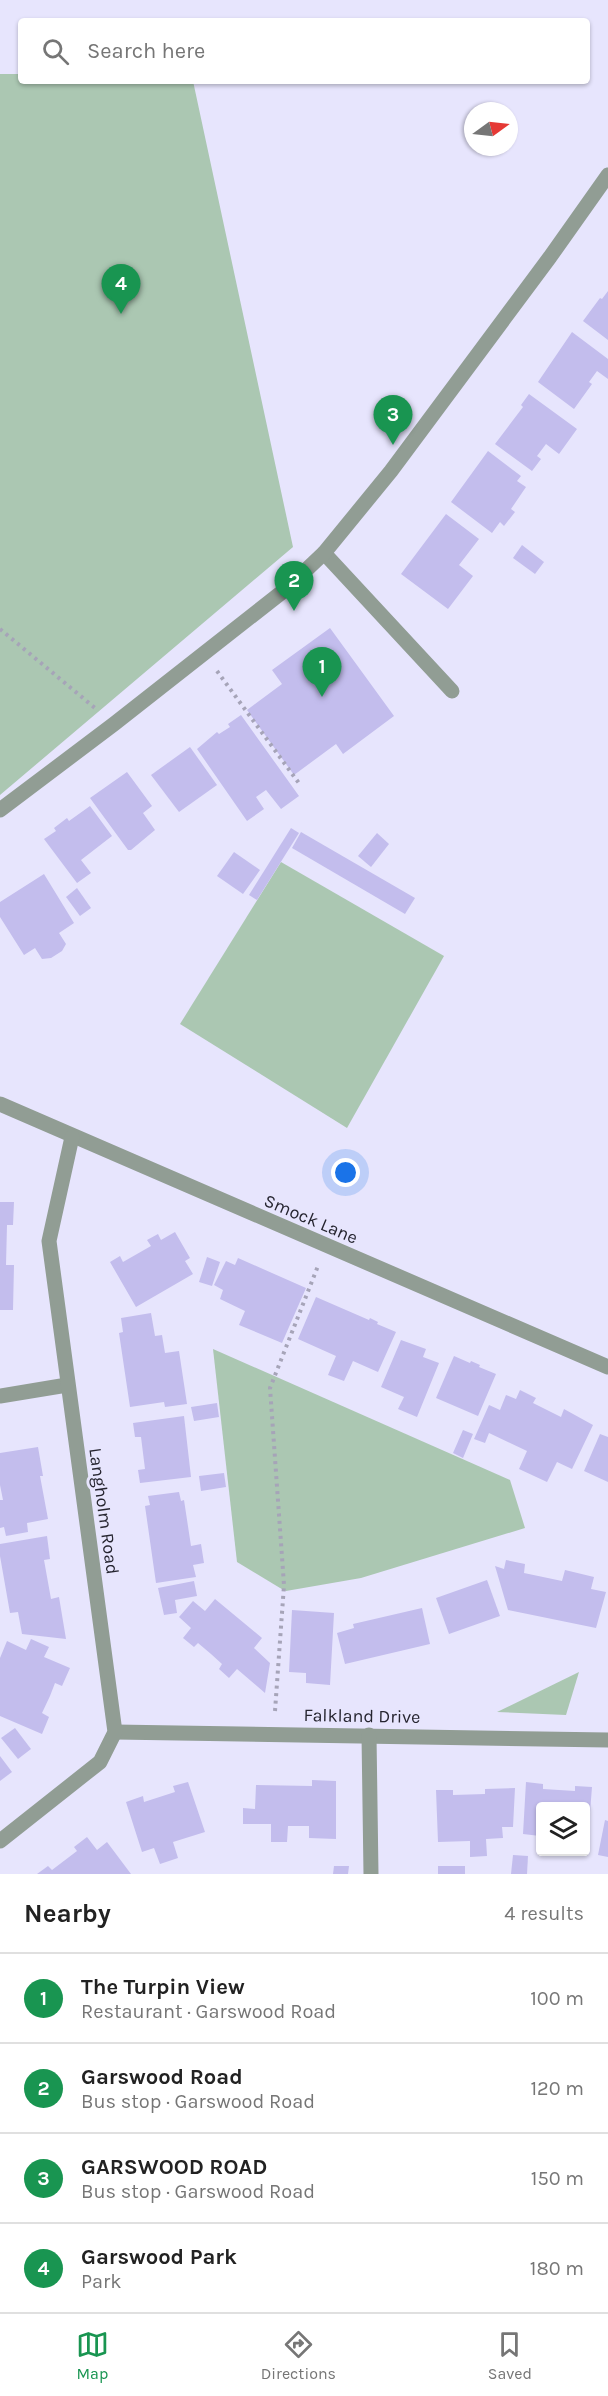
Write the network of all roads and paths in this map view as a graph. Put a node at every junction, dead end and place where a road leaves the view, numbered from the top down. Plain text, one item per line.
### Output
1 (608, 175) edge
2 (324, 553) junction
3 (0, 629) edge
4 (204, 654) junction
5 (452, 691) dead end
6 (114, 724) junction
7 (301, 786) dead end
8 (0, 810) edge
9 (0, 1104) edge
10 (72, 1137) junction
11 (326, 1246) junction
12 (608, 1367) edge
13 (67, 1385) junction
14 (0, 1396) edge
15 (115, 1732) junction
16 (273, 1734) junction
17 (369, 1735) junction
18 (608, 1740) edge
19 (0, 1841) edge
20 (371, 1874) edge

1 - 2 street
2 - 4 street
2 - 5 street
3 - 6 path
4 - 6 street
4 - 7 path
6 - 8 street
9 - 10 street, Smock Lane
10 - 11 street, Smock Lane
10 - 13 street, Langholm Road
11 - 12 street, Smock Lane
11 - 16 path
13 - 14 street
13 - 15 street, Langholm Road
15 - 16 street, Falkland Drive
15 - 19 street
16 - 17 street, Falkland Drive
17 - 18 street, Falkland Drive
17 - 20 street

